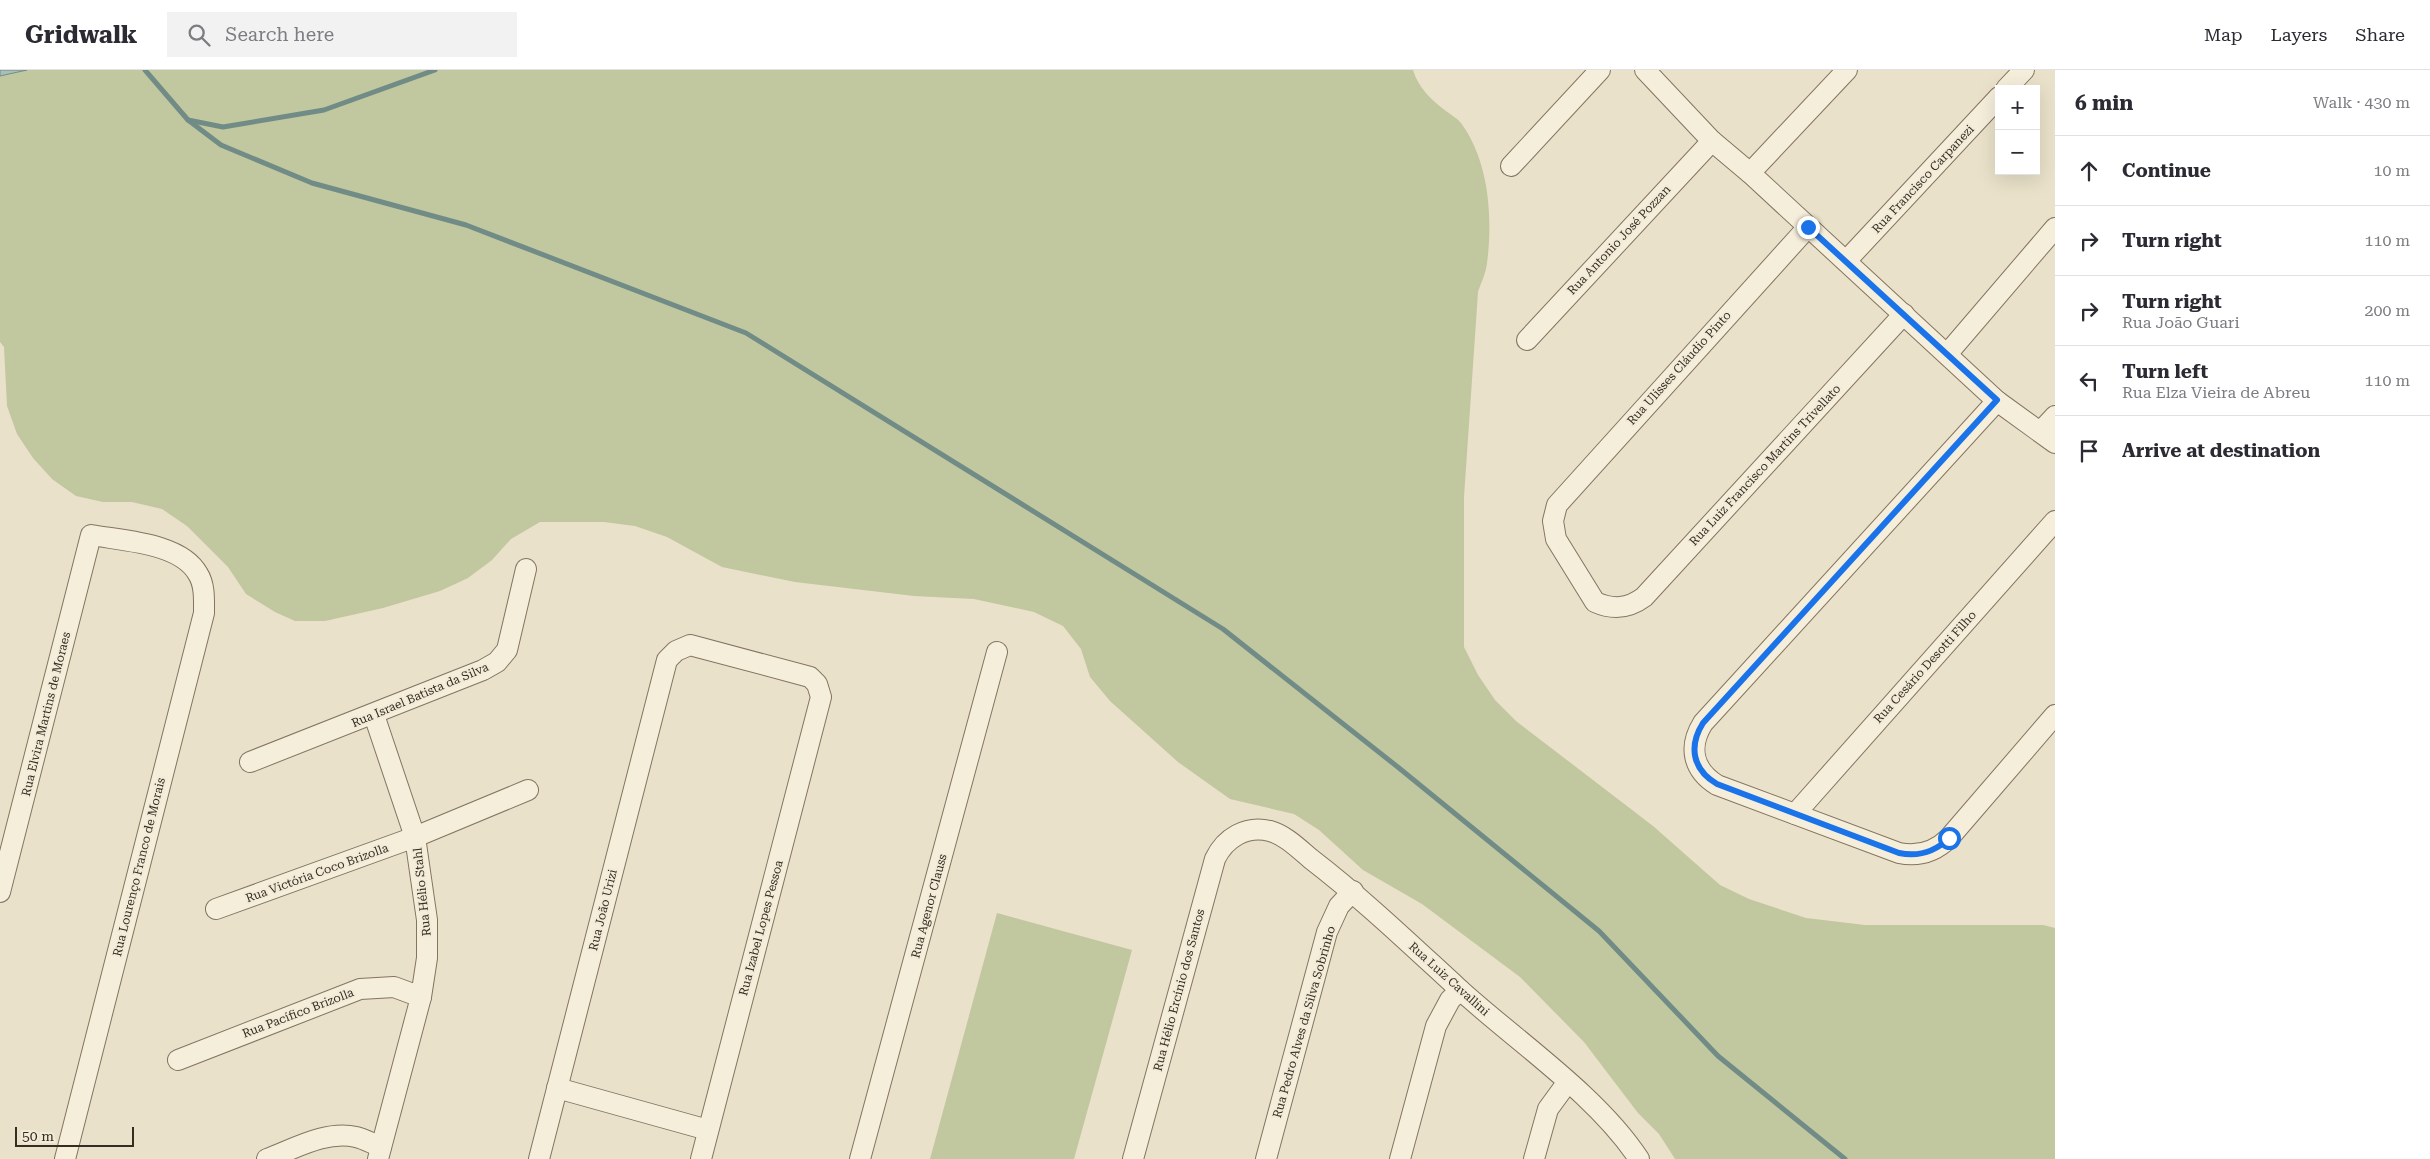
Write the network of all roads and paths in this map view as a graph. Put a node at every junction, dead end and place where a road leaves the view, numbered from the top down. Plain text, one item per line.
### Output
1 (1600, 70) edge
2 (1847, 70) edge
3 (2024, 70) edge
4 (1657, 74) edge
5 (2010, 85) edge
6 (1995, 101) edge
7 (1712, 141) junction
8 (1511, 166) dead end
9 (1750, 173) junction
10 (1808, 227) junction
11 (2055, 228) edge
12 (1846, 261) junction
13 (1904, 314) junction
14 (1527, 340) dead end
15 (1948, 353) junction
16 (1997, 400) junction
17 (2055, 416) edge
18 (2048, 437) edge
19 (2055, 521) edge
20 (91, 535) joint
21 (526, 569) dead end
22 (1620, 608) joint
23 (997, 652) dead end
24 (667, 660) joint
25 (374, 715) junction
26 (2055, 715) edge
27 (250, 762) dead end
28 (528, 790) dead end
29 (1795, 814) junction
30 (1242, 833) joint
31 (415, 837) junction
32 (1352, 891) junction
33 (0, 892) edge
34 (216, 909) dead end
35 (1460, 990) junction
36 (421, 996) junction
37 (178, 1060) dead end
38 (1567, 1083) junction
39 (557, 1088) junction
40 (708, 1130) junction
41 (380, 1153) edge
42 (65, 1159) edge
43 (267, 1159) edge
44 (539, 1159) edge
45 (701, 1159) edge
46 (860, 1159) edge
47 (1133, 1159) edge
48 (1266, 1159) edge
49 (1400, 1159) edge
50 (1534, 1159) edge
51 (1639, 1159) edge

1 - 8 street
2 - 9 street
3 - 5 street
4 - 7 street
6 - 12 street, Rua Francisco Carpanezi
7 - 9 street
7 - 14 street, Rua Antonio José Pozzan
9 - 10 street
10 - 12 street
10 - 22 street, Rua Ulisses Cláudio Pinto
11 - 15 street
12 - 13 street
13 - 15 street
13 - 22 street, Rua Luiz Francisco Martins Trivellato
15 - 16 street
16 - 18 street
16 - 29 street
17 - 18 street
19 - 29 street, Rua Cesário Desotti Filho
20 - 33 street, Rua Elvira Martins de Moraes
20 - 42 street, Rua Lourenço Franco de Morais
21 - 25 street, Rua Israel Batista da Silva
23 - 46 street, Rua Agenor Clauss
24 - 39 street, Rua João Urizi
24 - 40 street, Rua Izabel Lopes Pessoa
25 - 27 street, Rua Israel Batista da Silva
25 - 31 street, Rua Hélio Stahl
26 - 29 street
28 - 31 street, Rua Victória Coco Brizolla
30 - 32 street, Rua Luiz Cavallini
30 - 47 street, Rua Hélio Ercínio dos Santos
31 - 34 street, Rua Victória Coco Brizolla
31 - 36 street, Rua Hélio Stahl
32 - 35 street, Rua Luiz Cavallini
32 - 48 street, Rua Pedro Alves da Silva Sobrinho
35 - 38 street, Rua Luiz Cavallini
35 - 49 street
36 - 37 street, Rua Pacífico Brizolla
36 - 41 street, Rua Hélio Stahl
38 - 50 street
38 - 51 street, Rua Luiz Cavallini
39 - 40 street
39 - 44 street, Rua João Urizi
40 - 45 street, Rua Izabel Lopes Pessoa
41 - 43 street

